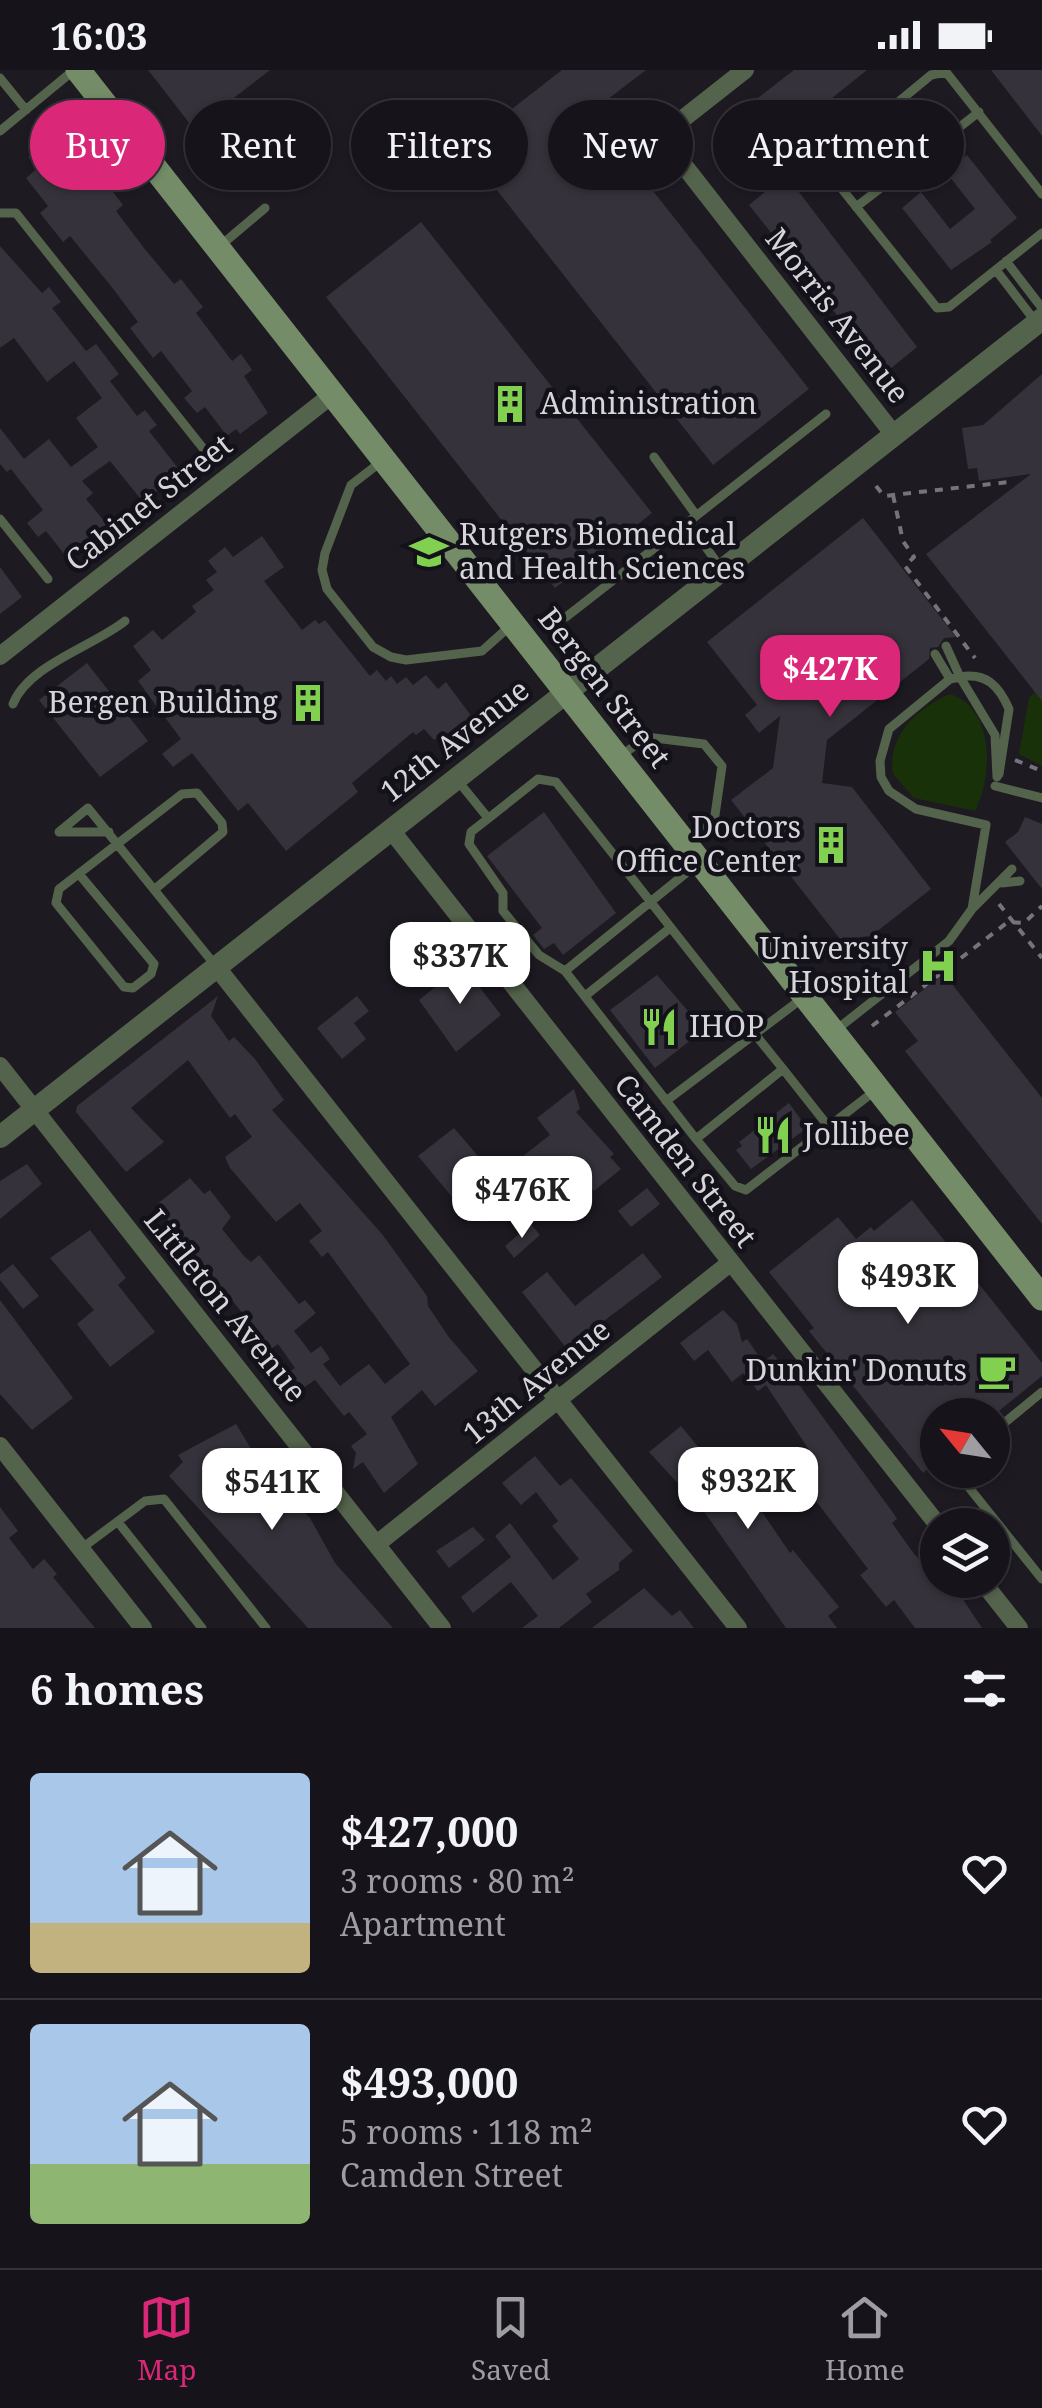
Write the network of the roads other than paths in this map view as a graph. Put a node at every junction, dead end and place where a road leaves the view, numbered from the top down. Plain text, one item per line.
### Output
1 (76, 70) edge
2 (745, 70) edge
3 (0, 78) edge
4 (26, 110) junction
5 (979, 112) junction
6 (0, 132) edge
7 (1042, 194) edge
8 (265, 208) dead end
9 (856, 208) junction
10 (0, 213) edge
11 (1042, 233) edge
12 (218, 248) junction
13 (1006, 261) junction
14 (996, 270) junction
15 (1040, 317) edge
16 (333, 394) junction
17 (826, 414) dead end
18 (895, 436) junction
19 (210, 457) dead end
20 (654, 457) dead end
21 (385, 459) junction
22 (0, 519) edge
23 (692, 519) junction
24 (722, 569) junction
25 (48, 579) dead end
26 (566, 617) dead end
27 (125, 622) dead end
28 (513, 624) junction
29 (946, 646) dead end
30 (935, 654) dead end
31 (0, 656) edge
32 (955, 678) junction
33 (568, 690) junction
34 (13, 704) dead end
35 (618, 758) junction
36 (456, 778) junction
37 (996, 782) junction
38 (1042, 798) edge
39 (488, 818) junction
40 (391, 830) junction
41 (109, 832) junction
42 (118, 844) junction
43 (692, 855) junction
44 (1012, 869) dead end
45 (80, 874) junction
46 (1020, 881) dead end
47 (1002, 883) junction
48 (155, 888) junction
49 (651, 902) junction
50 (972, 909) junction
51 (670, 928) junction
52 (216, 966) junction
53 (565, 971) junction
54 (585, 996) junction
55 (806, 996) junction
56 (834, 1032) junction
57 (754, 1034) junction
58 (0, 1066) edge
59 (783, 1069) junction
60 (878, 1088) junction
61 (666, 1101) junction
62 (34, 1110) junction
63 (828, 1126) junction
64 (0, 1137) edge
65 (696, 1139) junction
66 (730, 1263) junction
67 (1042, 1298) edge
68 (1042, 1392) edge
69 (560, 1400) junction
70 (1010, 1418) edge
71 (0, 1446) edge
72 (969, 1488) edge
73 (925, 1508) edge
74 (123, 1518) junction
75 (378, 1543) junction
76 (82, 1548) junction
77 (1042, 1579) edge
78 (995, 1598) edge
79 (143, 1628) edge
80 (202, 1628) edge
81 (266, 1628) edge
82 (442, 1628) edge
83 (738, 1628) edge
84 (1019, 1628) edge

1 - 4 lane
1 - 12 main road, Bergen Street
2 - 18 street, Morris Avenue
3 - 4 lane
4 - 6 lane
5 - 7 lane
5 - 9 lane
5 - 9 lane
8 - 12 lane
9 - 14 lane
10 - 19 lane
11 - 13 lane
12 - 16 main road, Bergen Street
13 - 14 lane
13 - 15 lane
14 - 15 lane
15 - 18 street, 12th Avenue
16 - 21 main road, Bergen Street
16 - 31 street, Cabinet Street
17 - 23 lane
18 - 24 street, 12th Avenue
20 - 23 lane
21 - 28 main road, Bergen Street
21 - 28 lane
22 - 25 lane
23 - 24 lane
23 - 26 lane
24 - 33 street, 12th Avenue
27 - 34 lane
28 - 33 main road, Bergen Street
29 - 32 lane
30 - 32 lane
32 - 37 lane
32 - 37 lane
32 - 50 lane
33 - 35 main road, Bergen Street
33 - 36 street, 12th Avenue
35 - 43 main road, Bergen Street
35 - 43 lane
36 - 39 lane
36 - 40 street, 12th Avenue
37 - 38 lane
39 - 49 lane
39 - 53 lane
40 - 52 street, 12th Avenue
40 - 66 street, Camden Street
41 - 41 lane
41 - 42 lane
42 - 45 lane
42 - 48 lane
42 - 48 lane
43 - 49 lane
43 - 55 main road, Bergen Street
44 - 47 lane
45 - 45 lane
46 - 47 lane
47 - 50 lane
48 - 52 lane
49 - 51 lane
49 - 53 lane
50 - 56 lane
51 - 54 lane
51 - 57 lane
52 - 62 street, 12th Avenue
52 - 69 street
53 - 54 lane
54 - 61 lane
55 - 56 main road, Bergen Street
55 - 57 lane
56 - 60 main road, Bergen Street
57 - 59 lane
57 - 61 lane
58 - 62 street, Littleton Avenue
59 - 63 lane
59 - 65 lane
60 - 63 lane
60 - 67 main road, Bergen Street
61 - 65 lane
62 - 64 street, 12th Avenue
62 - 75 street, Littleton Avenue
63 - 65 lane
66 - 69 street, 13th Avenue
66 - 73 street, Camden Street
68 - 70 lane
69 - 75 street, 13th Avenue
69 - 83 street
71 - 76 street
72 - 77 lane
74 - 76 lane
74 - 80 lane
74 - 81 lane
75 - 82 street, Littleton Avenue
76 - 79 street
78 - 84 street

